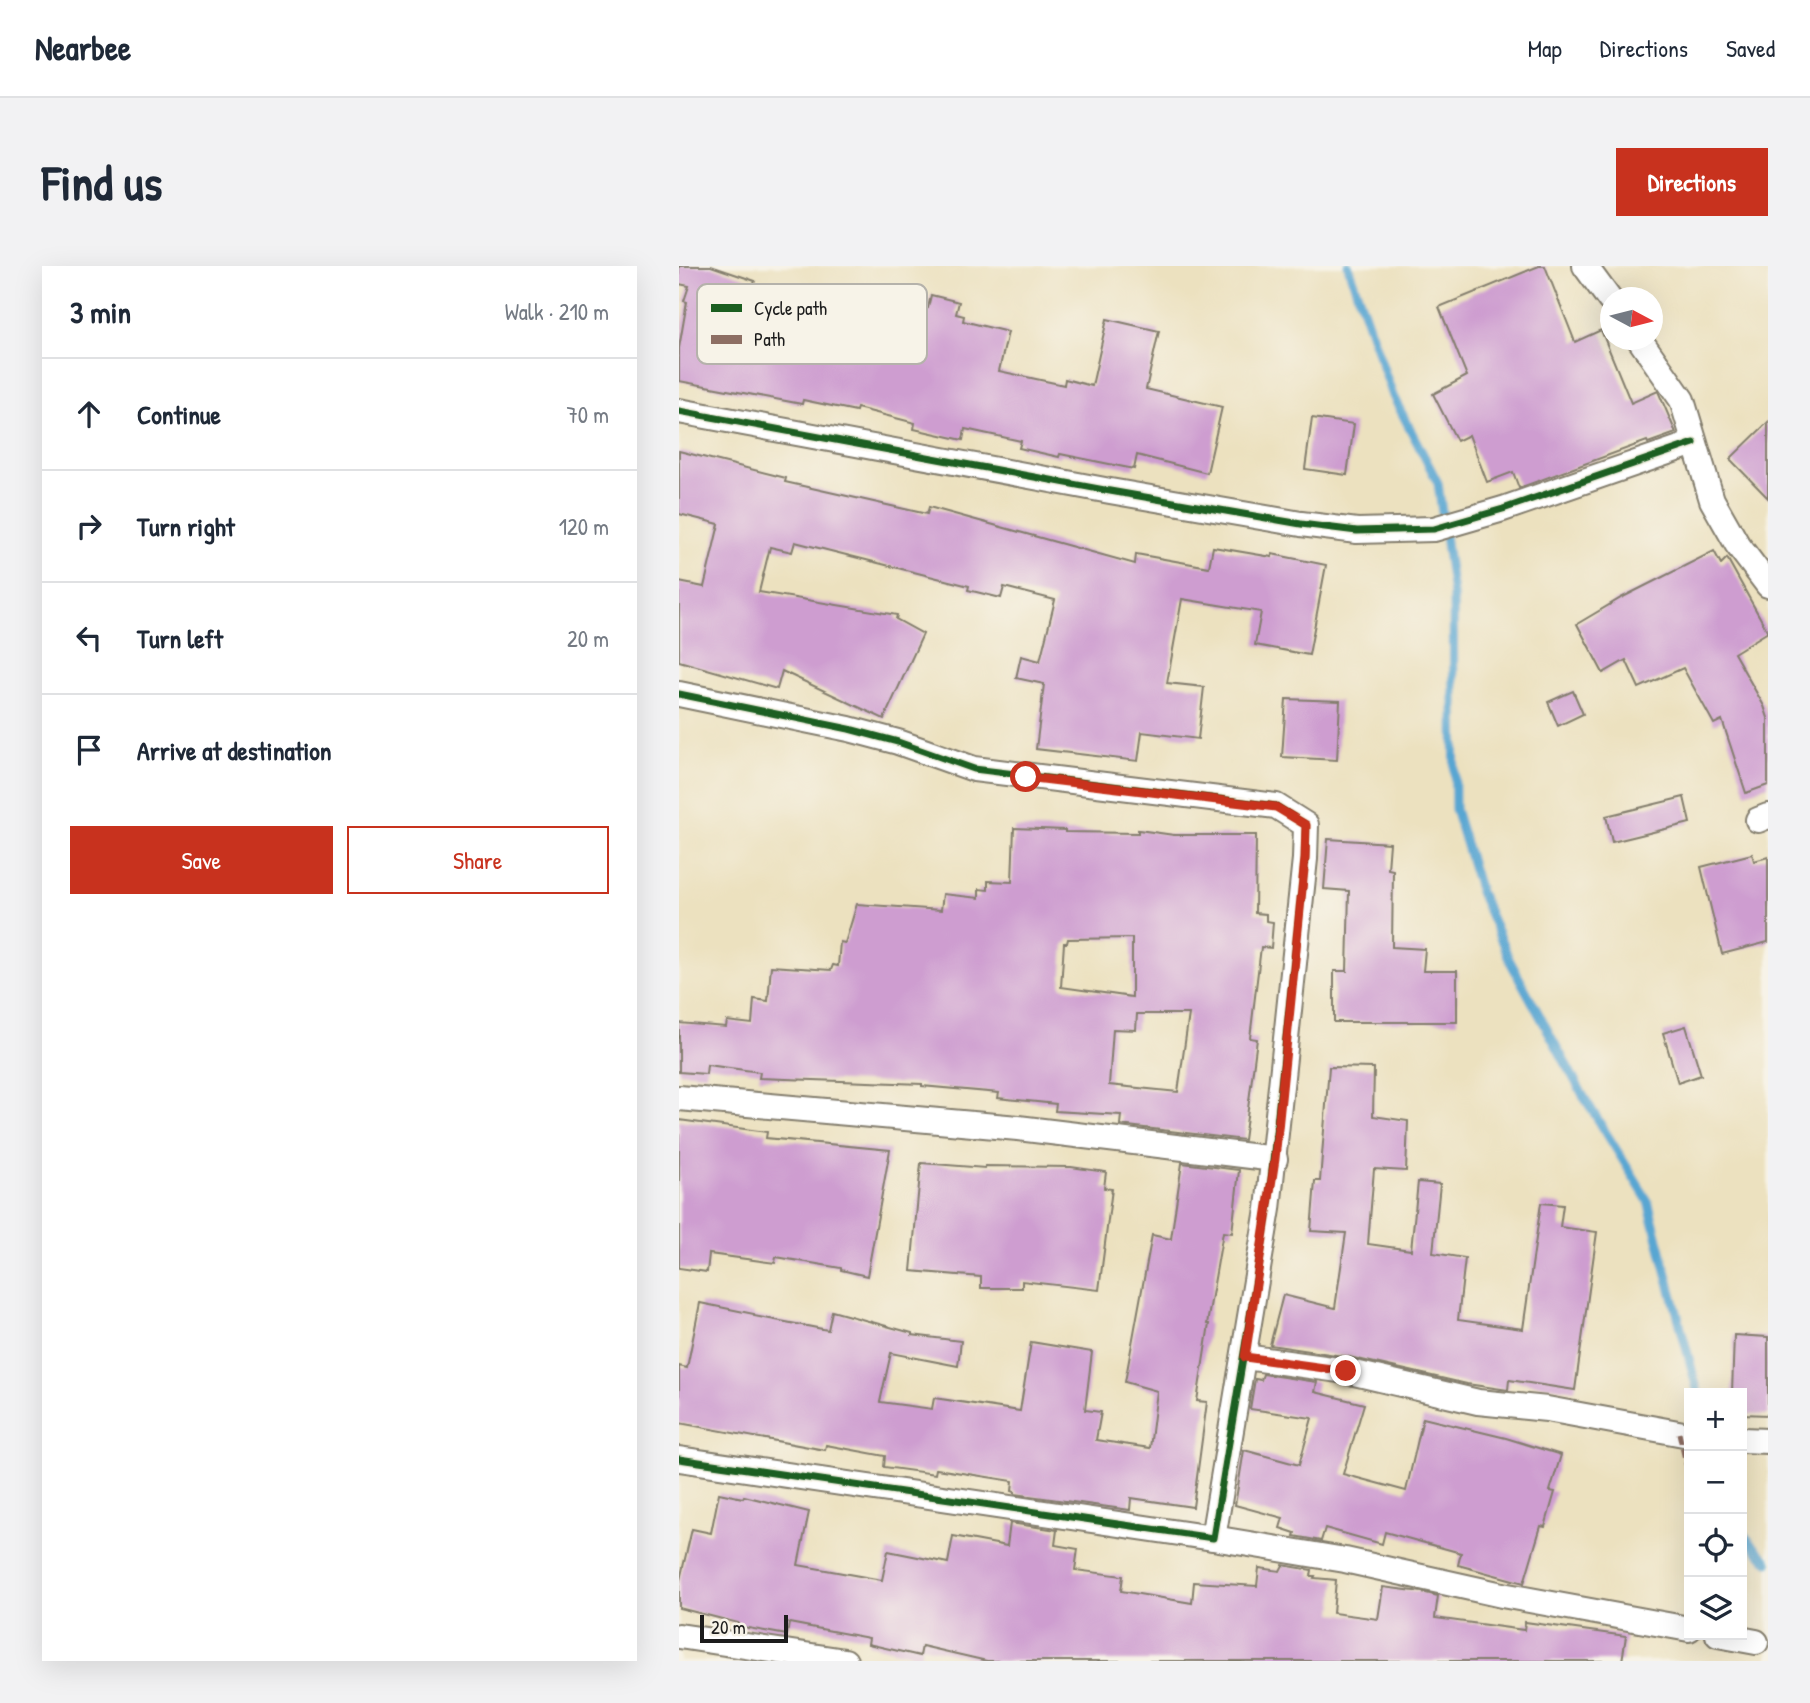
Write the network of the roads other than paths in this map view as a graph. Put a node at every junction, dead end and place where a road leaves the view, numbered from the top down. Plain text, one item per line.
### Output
1 (1585, 266) edge
2 (1601, 287) edge
3 (1647, 350) edge
4 (679, 411) edge
5 (1694, 443) junction
6 (1768, 585) edge
7 (679, 694) edge
8 (679, 1098) edge
9 (1275, 1159) junction
10 (1245, 1357) junction
11 (1684, 1434) edge
12 (1747, 1440) edge
13 (1768, 1441) edge
14 (679, 1460) edge
15 (1213, 1538) junction
16 (1684, 1628) edge
17 (679, 1636) edge
18 (1745, 1640) edge
19 (1756, 1642) dead end
20 (845, 1661) edge

1 - 2 street
3 - 5 street
4 - 5 street
5 - 6 street
7 - 9 street
8 - 9 street
9 - 10 street
10 - 11 street
10 - 15 street
12 - 13 street
14 - 15 street
15 - 16 street
17 - 20 street
18 - 19 street

